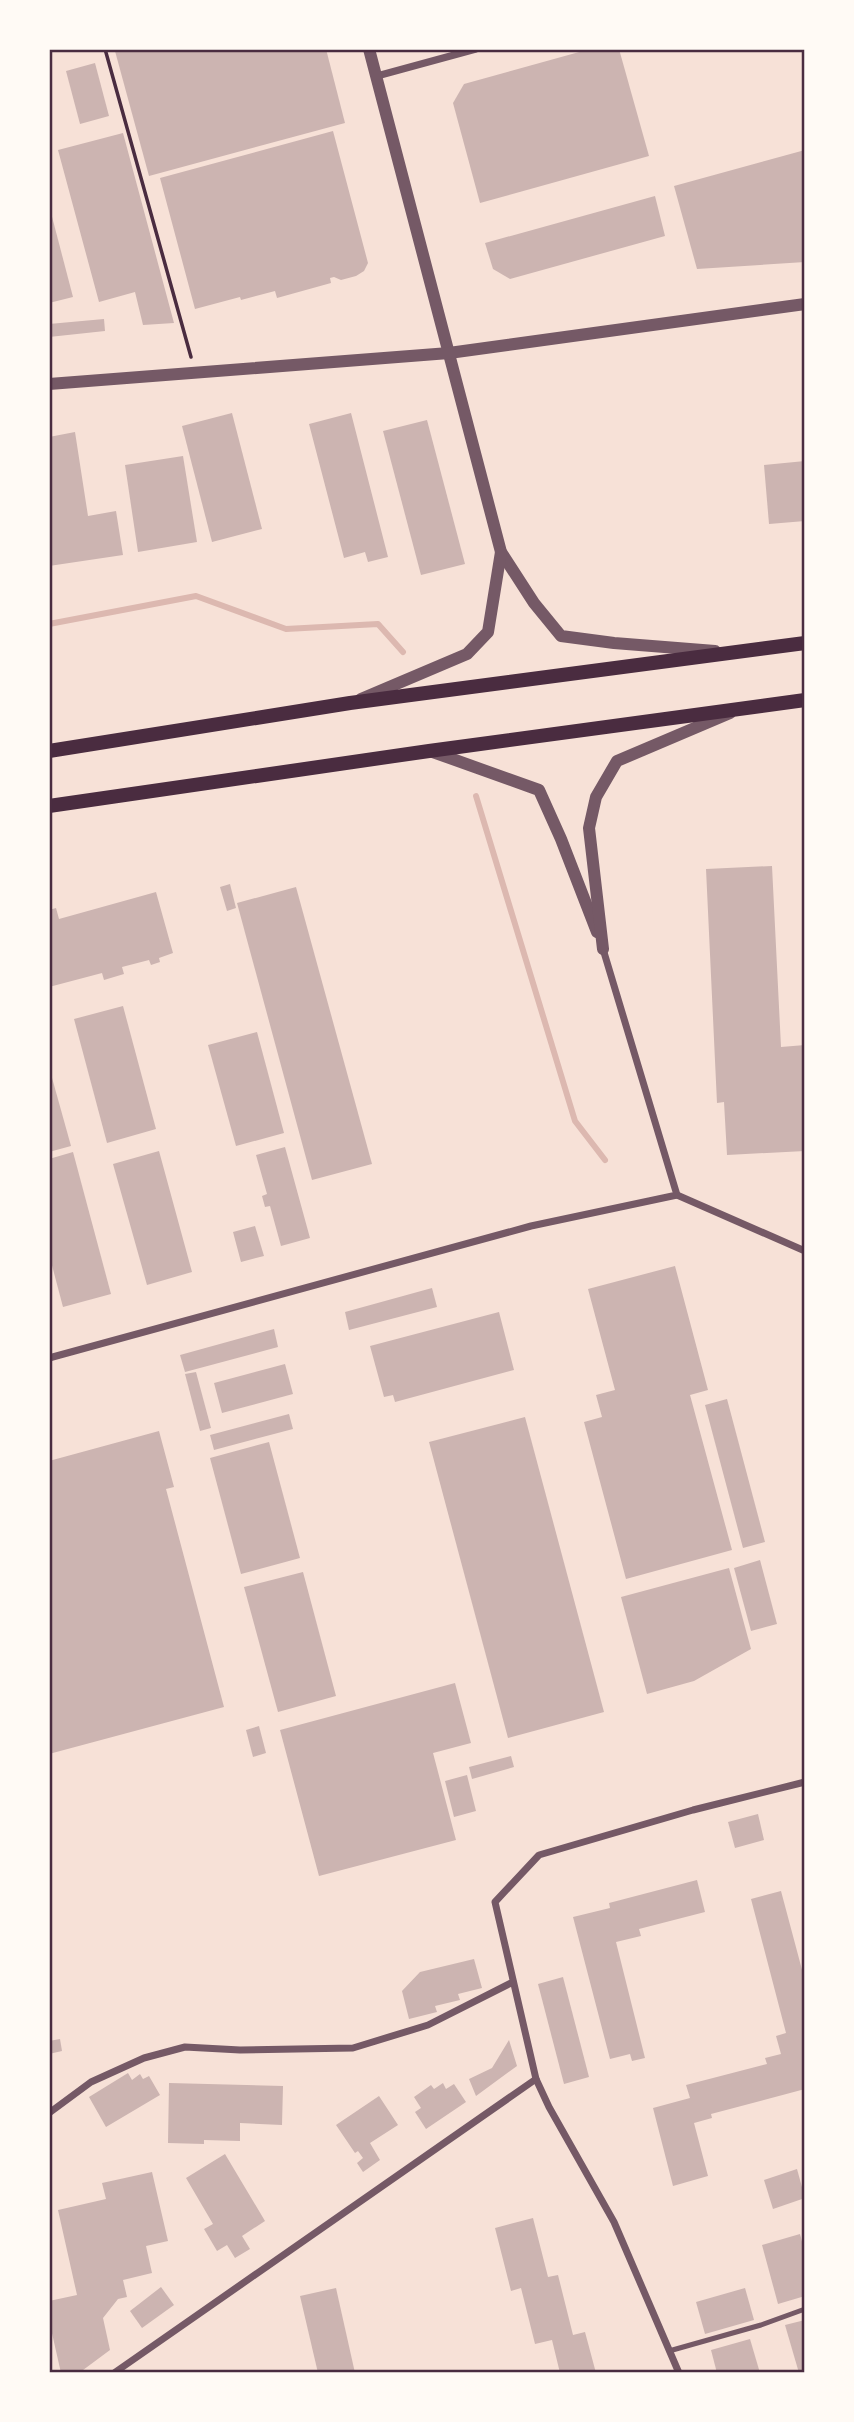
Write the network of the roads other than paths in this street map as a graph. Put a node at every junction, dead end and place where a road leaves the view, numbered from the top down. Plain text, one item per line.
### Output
1 (369, 49) edge
2 (476, 49) edge
3 (377, 76) junction
4 (805, 304) edge
5 (449, 353) junction
6 (49, 384) edge
7 (501, 552) junction
8 (805, 643) edge
9 (733, 652) junction
10 (805, 701) edge
11 (350, 703) junction
12 (744, 708) junction
13 (49, 751) edge
14 (429, 751) junction
15 (49, 806) edge
16 (603, 949) junction
17 (677, 1195) junction
18 (805, 1251) edge
19 (49, 1358) edge
20 (805, 1782) edge
21 (513, 1982) junction
22 (536, 2079) junction
23 (49, 2113) edge
24 (805, 2309) edge
25 (670, 2351) junction
26 (114, 2373) edge
27 (679, 2373) edge

1 - 3 street
2 - 3 street
3 - 5 street
4 - 5 street
5 - 6 street
5 - 7 street
7 - 9 street
7 - 11 street
8 - 9 main road
9 - 11 main road
10 - 12 main road
11 - 13 main road
12 - 14 main road
12 - 16 street
14 - 15 main road
14 - 16 street
16 - 17 street
17 - 18 street
17 - 19 street
20 - 21 street
21 - 22 street
21 - 23 street
22 - 25 street
22 - 26 street
24 - 25 lane
25 - 27 street

